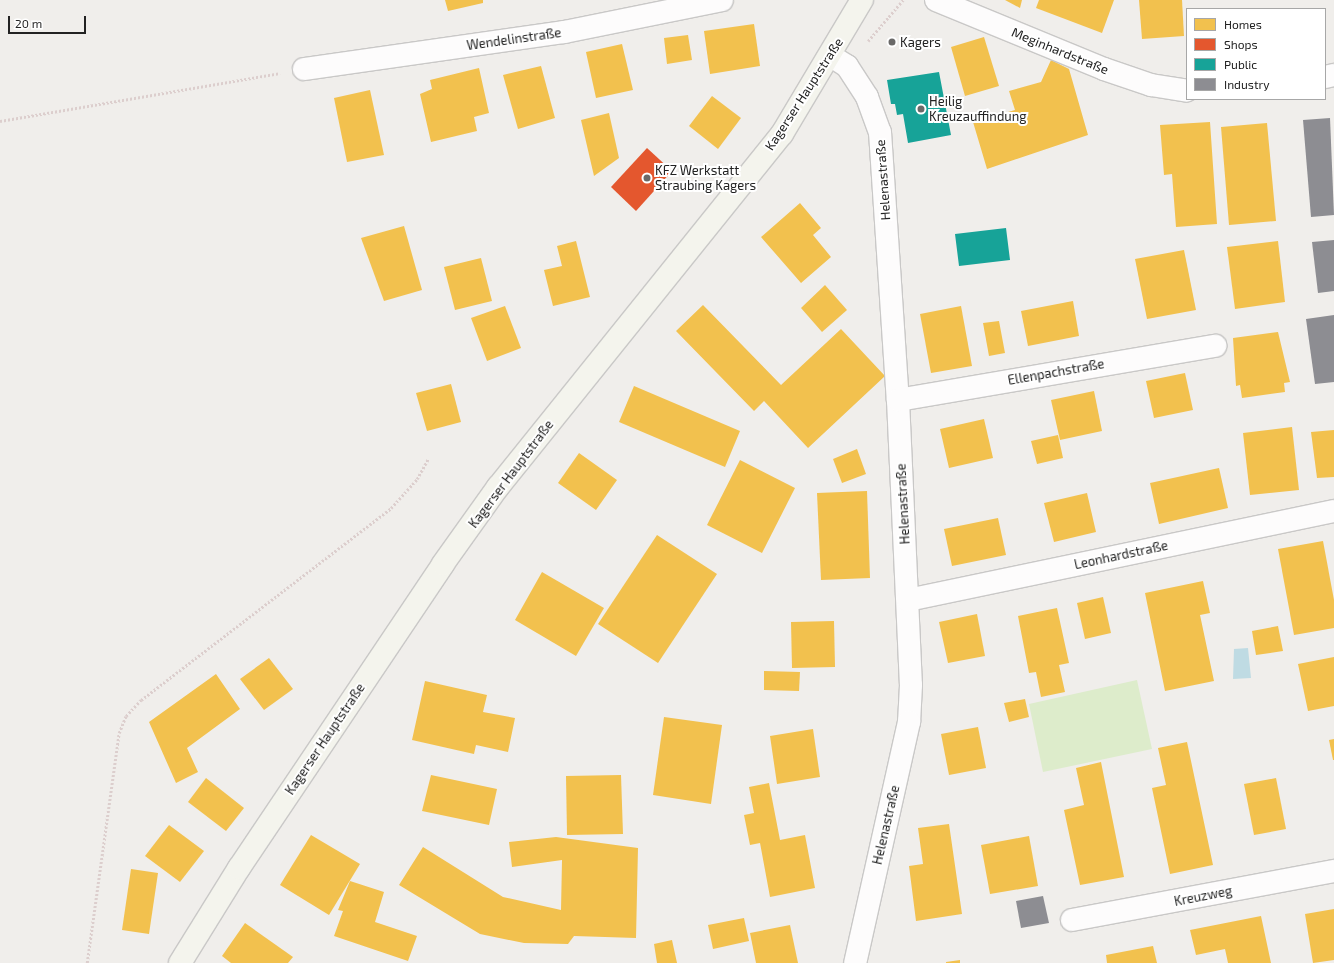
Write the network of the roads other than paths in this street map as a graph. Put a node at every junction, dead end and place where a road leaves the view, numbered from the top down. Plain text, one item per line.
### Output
1 (722, 0) edge
2 (936, 0) edge
3 (859, 1) edge
4 (839, 61) junction
5 (304, 69) road end
6 (1186, 91) edge
7 (1214, 346) dead end
8 (898, 400) junction
9 (1334, 511) edge
10 (908, 600) junction
11 (1334, 871) edge
12 (1072, 920) dead end
13 (180, 963) edge
14 (855, 963) edge

1 - 5 street, Wendelinstraße
2 - 6 street, Meginhardstraße
3 - 4 street, Kagerser Hauptstraße
4 - 8 street, Helenastraße
4 - 13 street, Kagerser Hauptstraße
7 - 8 street, Ellenpachstraße
8 - 10 street, Helenastraße
9 - 10 street, Leonhardstraße
10 - 14 street, Helenastraße
11 - 12 street, Kreuzweg

